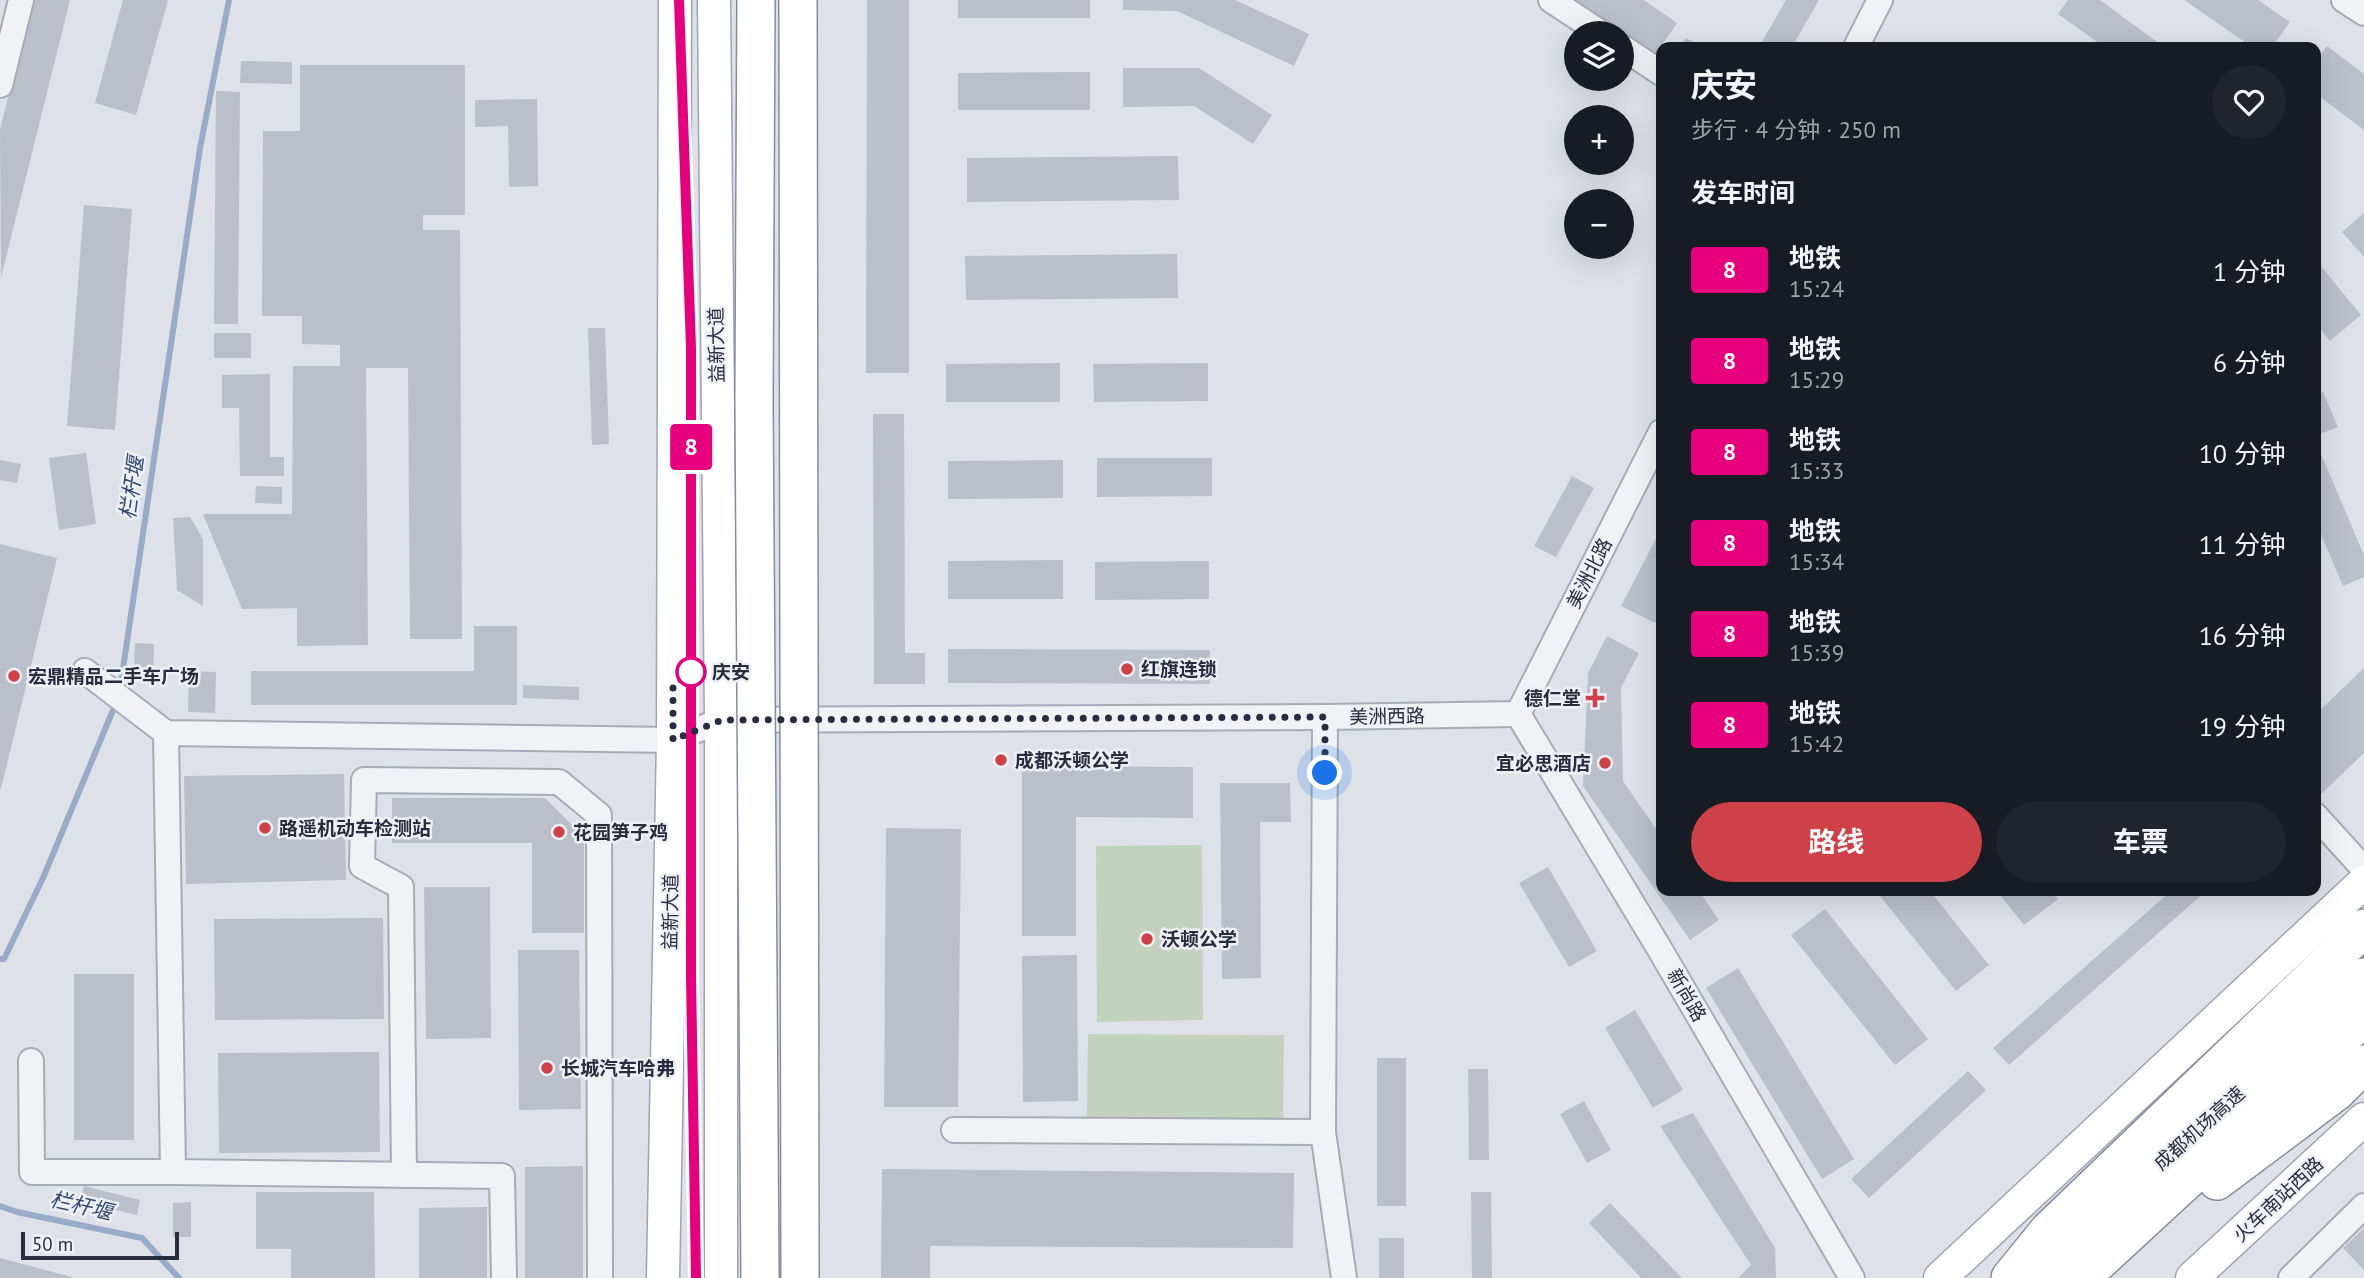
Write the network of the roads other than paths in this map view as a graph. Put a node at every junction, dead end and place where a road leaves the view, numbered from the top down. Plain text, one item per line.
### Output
1 (21, 0) edge
2 (675, 0) edge
3 (714, 0) edge
4 (756, 0) edge
5 (798, 0) edge
6 (1551, 0) edge
7 (1880, 0) edge
8 (2344, 0) edge
9 (2364, 13) edge
10 (1583, 21) edge
11 (1859, 42) edge
12 (1634, 55) edge
13 (1656, 69) edge
14 (0, 85) edge
15 (1656, 442) edge
16 (85, 671) dead end
17 (1518, 714) junction
18 (1325, 717) junction
19 (722, 720) junction
20 (166, 733) junction
21 (673, 740) junction
22 (2321, 822) edge
23 (2364, 869) edge
24 (2364, 882) edge
25 (2364, 928) edge
26 (2364, 977) edge
27 (2364, 1017) edge
28 (31, 1061) dead end
29 (2364, 1064) edge
30 (2364, 1119) edge
31 (954, 1130) dead end
32 (1323, 1132) junction
33 (173, 1172) junction
34 (404, 1175) junction
35 (2364, 1206) edge
36 (504, 1278) edge
37 (600, 1278) edge
38 (663, 1278) edge
39 (721, 1278) edge
40 (760, 1278) edge
41 (800, 1278) edge
42 (1344, 1278) edge
43 (1852, 1278) edge
44 (1940, 1278) edge
45 (2010, 1278) edge
46 (2034, 1278) edge
47 (2081, 1278) edge
48 (2087, 1278) edge
49 (2192, 1278) edge
50 (2291, 1278) edge

1 - 14 street
2 - 21 main road, 益新大道
3 - 19 main road, 益新大道
4 - 40 highway, bridge
5 - 41 highway, bridge
6 - 10 street
7 - 11 street
8 - 9 street
12 - 13 street
15 - 17 street, 美洲北路
16 - 20 street
17 - 18 street, 美洲西路
17 - 43 street, 新尚路
18 - 19 street, 美洲西路
18 - 32 street
19 - 21 street, 美洲西路
19 - 39 main road, 益新大道
20 - 21 street
20 - 33 street
21 - 38 main road, 益新大道
22 - 23 street
24 - 44 main road
25 - 45 highway
26 - 46 highway, 成都机场高速
27 - 47 highway, 成都机场高速
28 - 33 street
29 - 48 highway
30 - 49 main road, 火车南站西路
31 - 32 street
32 - 42 street
33 - 34 street
34 - 36 street
34 - 37 street
35 - 50 street

